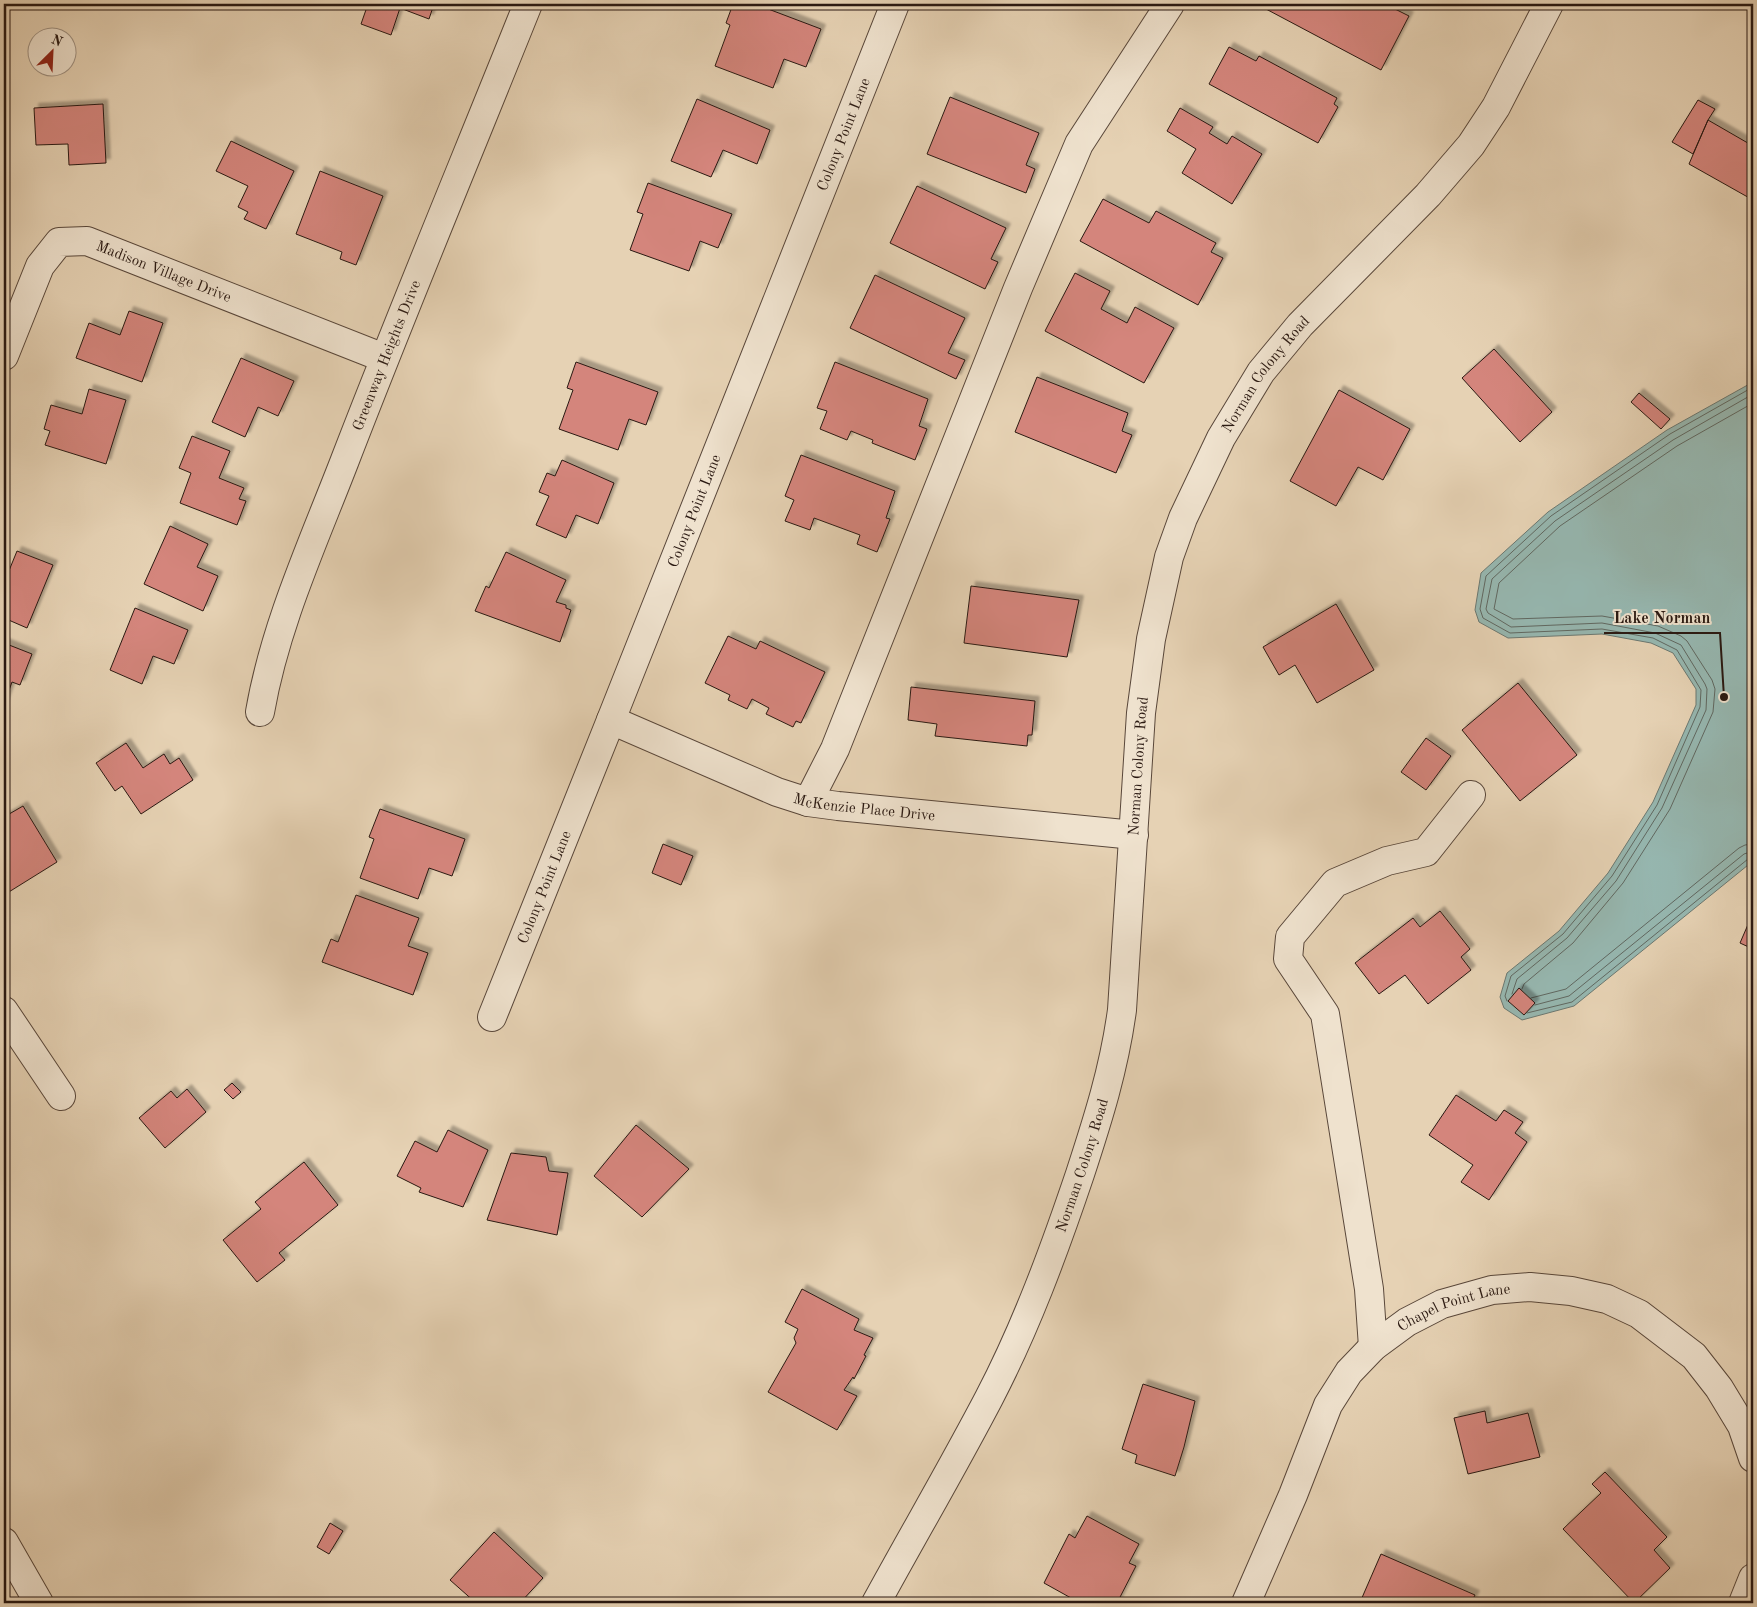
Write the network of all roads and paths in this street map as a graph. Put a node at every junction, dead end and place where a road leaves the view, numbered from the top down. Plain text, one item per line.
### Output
1 (528, 4) edge
2 (895, 4) edge
3 (1170, 4) edge
4 (1550, 4) edge
5 (4, 356) edge
6 (384, 358) junction
7 (260, 712) dead end
8 (611, 720) junction
9 (1471, 794) dead end
10 (808, 802) junction
11 (1134, 835) junction
12 (4, 1011) edge
13 (492, 1017) dead end
14 (61, 1096) dead end
15 (1373, 1347) junction
16 (1753, 1458) edge
17 (4, 1542) edge
18 (1753, 1578) edge
19 (39, 1603) edge
20 (876, 1603) edge
21 (1246, 1603) edge
22 (1744, 1603) edge

1 - 6 street, Greenway Heights Drive
2 - 8 street, Colony Point Lane
3 - 10 street
4 - 11 street, Norman Colony Road
5 - 6 street, Madison Village Drive
6 - 7 street, Greenway Heights Drive
8 - 10 street, McKenzie Place Drive
8 - 13 street, Colony Point Lane
9 - 15 street
10 - 11 street, McKenzie Place Drive
11 - 20 street, Norman Colony Road
12 - 14 street
15 - 16 street, Chapel Point Lane
15 - 21 street, Chapel Point Lane
17 - 19 street
18 - 22 street

